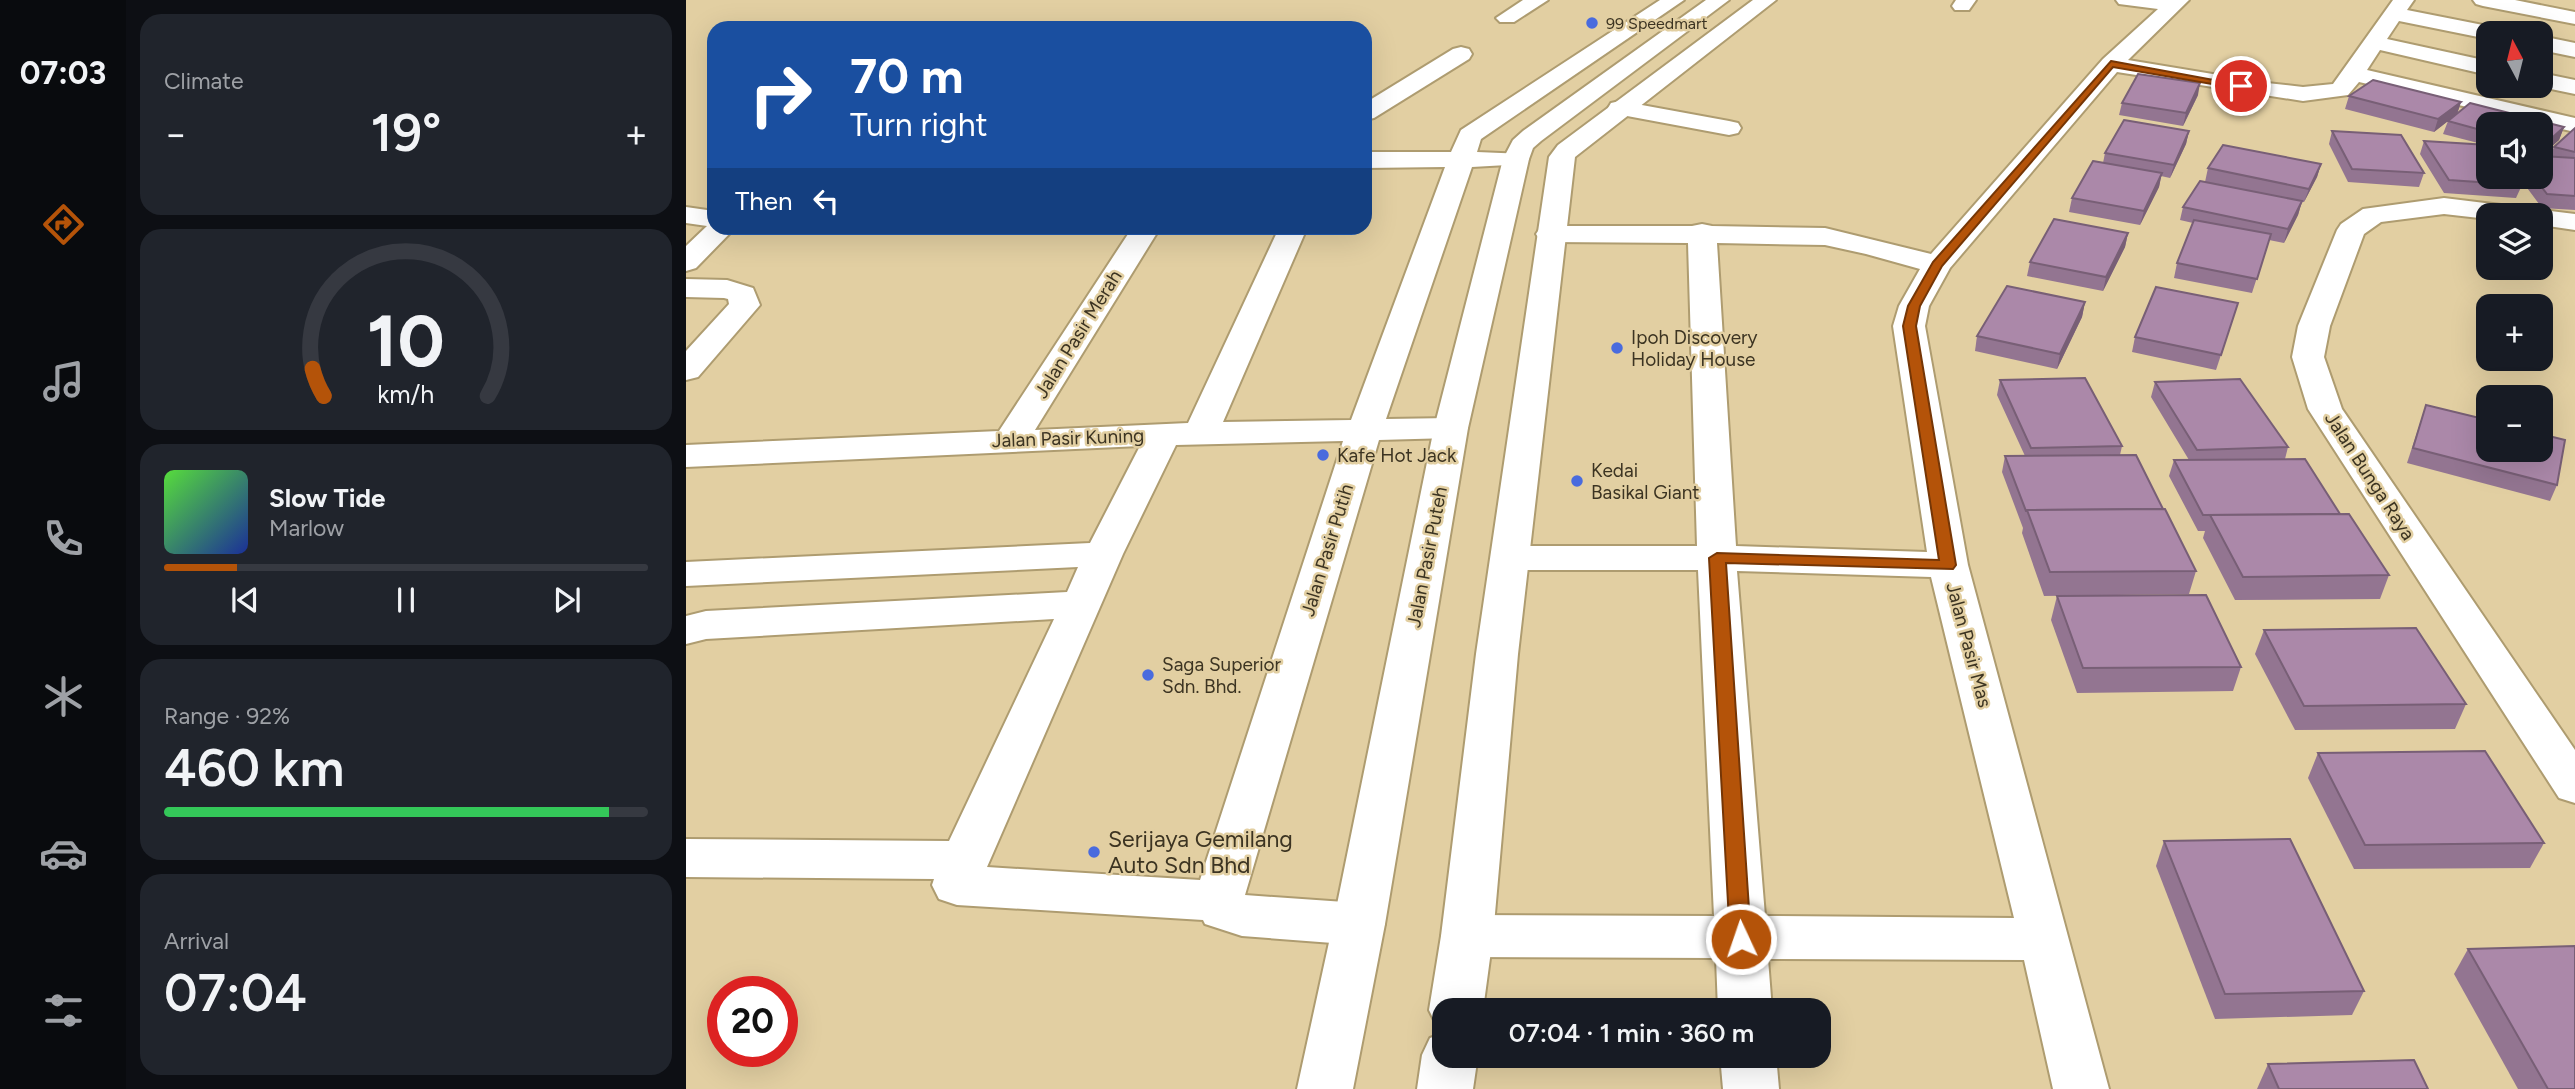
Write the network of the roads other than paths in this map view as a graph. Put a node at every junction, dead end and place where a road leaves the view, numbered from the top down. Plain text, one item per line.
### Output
1 (1538, 0) edge
2 (1674, 0) edge
3 (1719, 0) edge
4 (1766, 0) edge
5 (2126, 0) edge
6 (2483, 0) edge
7 (2176, 2) edge
8 (2399, 7) edge
9 (1507, 18) dead end
10 (2575, 18) edge
11 (2476, 28) edge
12 (1613, 38) junction
13 (2373, 42) junction
14 (2553, 45) edge
15 (1656, 46) junction
16 (2575, 50) edge
17 (1461, 54) dead end
18 (2111, 64) junction
19 (2476, 65) edge
20 (2354, 74) junction
21 (2553, 82) edge
22 (2575, 87) edge
23 (1628, 102) junction
24 (1372, 109) edge
25 (2575, 125) edge
26 (1729, 128) dead end
27 (1459, 159) junction
28 (1516, 159) junction
29 (1372, 160) edge
30 (2476, 209) edge
31 (686, 215) edge
32 (707, 218) edge
33 (2553, 219) edge
34 (2575, 222) edge
35 (1702, 232) junction
36 (1550, 234) junction
37 (714, 235) edge
38 (1142, 235) edge
39 (1289, 235) edge
40 (686, 262) edge
41 (1937, 265) junction
42 (686, 288) edge
43 (686, 370) edge
44 (1451, 428) junction
45 (1364, 431) junction
46 (1182, 434) junction
47 (1011, 440) junction
48 (686, 456) edge
49 (1104, 554) junction
50 (1510, 558) junction
51 (1717, 558) junction
52 (1948, 565) junction
53 (686, 573) edge
54 (1081, 604) junction
55 (686, 630) edge
56 (2575, 786) edge
57 (686, 858) edge
58 (964, 860) junction
59 (1218, 901) junction
60 (1359, 924) junction
61 (1467, 936) junction
62 (1741, 939) junction
63 (2045, 939) junction
64 (1458, 998) edge
65 (1744, 998) edge
66 (1448, 1068) edge
67 (1749, 1068) edge
68 (1325, 1089) edge
69 (1445, 1089) edge
70 (1751, 1089) edge
71 (2081, 1089) edge

1 - 9 street
2 - 12 street, Jalan Pasir Putih
3 - 15 street, Jalan Pasir Puteh
4 - 23 street
5 - 7 street
6 - 10 street
7 - 18 street, Jalan Pasir Mas
8 - 11 street
8 - 13 street
12 - 15 street
12 - 27 street, Jalan Pasir Putih
13 - 19 street
13 - 20 street
14 - 16 street
15 - 28 street, Jalan Pasir Puteh
17 - 24 street
18 - 20 street
18 - 41 street, Jalan Pasir Mas
20 - 25 street
21 - 22 street
23 - 26 street
23 - 28 street
23 - 36 street
27 - 28 street
27 - 29 street
27 - 45 street, Jalan Pasir Putih
28 - 44 street, Jalan Pasir Puteh
30 - 56 street, Jalan Bunga Raya
31 - 32 street
33 - 34 street
35 - 36 street
35 - 41 street
35 - 51 street
36 - 50 street
37 - 40 street
38 - 47 street, Jalan Pasir Merah
39 - 46 street
41 - 52 street, Jalan Pasir Mas
42 - 43 street
44 - 45 street, Jalan Pasir Kuning
44 - 60 street, Jalan Pasir Puteh
45 - 46 street, Jalan Pasir Kuning
45 - 59 street, Jalan Pasir Putih
46 - 47 street, Jalan Pasir Kuning
46 - 49 street
47 - 48 street, Jalan Pasir Kuning
49 - 53 street
49 - 54 street
50 - 51 street
50 - 61 street
51 - 52 street
51 - 62 street
52 - 63 street, Jalan Pasir Mas
54 - 55 street
54 - 58 street
57 - 58 street
58 - 59 street
59 - 60 street
60 - 68 street, Jalan Pasir Puteh
61 - 62 street
61 - 64 street
62 - 63 street
62 - 65 street
63 - 71 street, Jalan Pasir Mas
66 - 69 street
67 - 70 street

